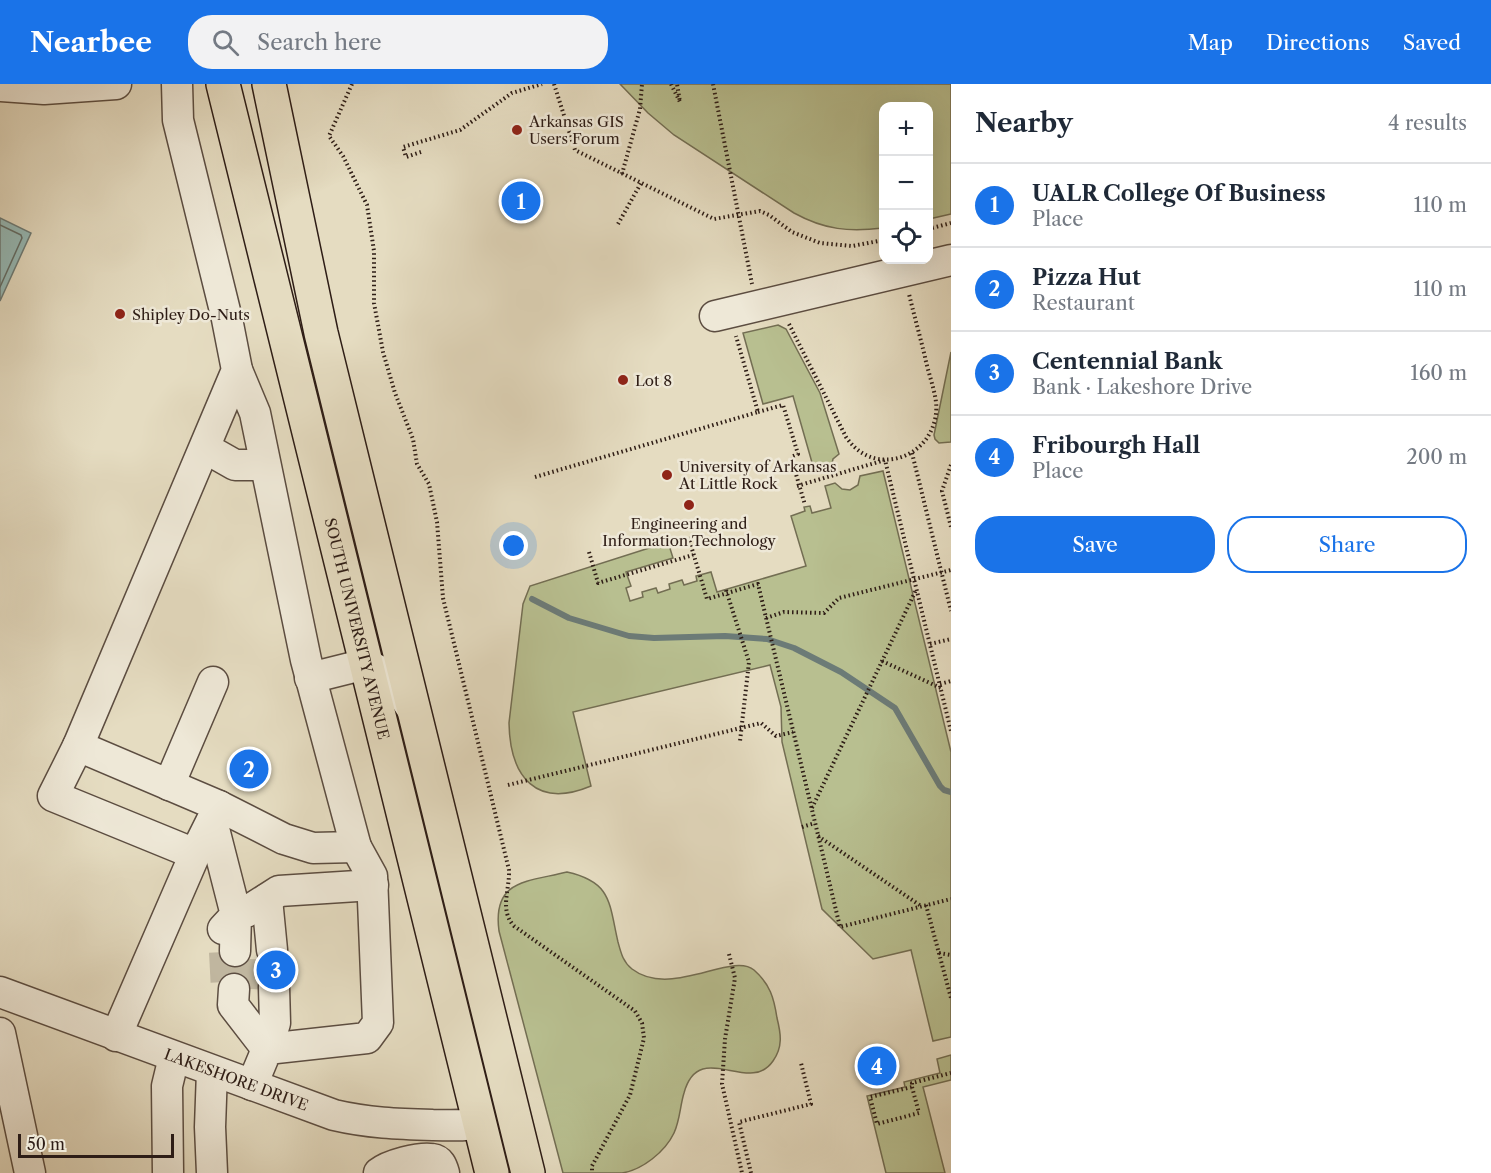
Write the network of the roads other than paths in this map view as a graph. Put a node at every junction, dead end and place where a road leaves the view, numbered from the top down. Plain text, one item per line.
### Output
1 (116, 84) edge
2 (177, 84) edge
3 (223, 84) edge
4 (269, 84) edge
5 (0, 86) edge
6 (65, 86) edge
7 (951, 260) edge
8 (724, 323) road end
9 (237, 370) junction
10 (205, 448) junction
11 (265, 465) junction
12 (386, 596) junction
13 (366, 664) junction
14 (310, 678) junction
15 (213, 681) dead end
16 (416, 716) junction
17 (78, 746) junction
18 (170, 785) junction
19 (216, 813) junction
20 (356, 847) junction
21 (195, 854) junction
22 (373, 885) junction
23 (251, 908) junction
24 (0, 992) edge
25 (0, 1033) edge
26 (116, 1036) junction
27 (267, 1049) junction
28 (174, 1057) junction
29 (212, 1071) junction
30 (252, 1085) junction
31 (480, 1122) junction
32 (396, 1124) junction
33 (392, 1168) edge
34 (30, 1173) edge
35 (168, 1173) edge
36 (212, 1173) edge
37 (444, 1173) edge
38 (492, 1173) edge
39 (528, 1173) edge

1 - 6 street
2 - 9 street
3 - 13 main road, SOUTH UNIVERSITY AVENUE
4 - 12 main road
5 - 6 street
7 - 8 street
9 - 10 street
9 - 11 street
10 - 11 street
10 - 17 street
11 - 14 street
12 - 13 street
12 - 16 main road
13 - 14 street
13 - 16 street
13 - 31 main road, SOUTH UNIVERSITY AVENUE
14 - 20 street
15 - 18 street
16 - 39 main road
17 - 18 street
17 - 21 street
18 - 19 street
19 - 20 street
19 - 21 street
19 - 23 street
20 - 22 street
21 - 26 street
22 - 23 street
22 - 27 street
23 - 23 street
24 - 26 street, LAKESHORE DRIVE
25 - 34 street
26 - 28 street, LAKESHORE DRIVE
27 - 27 street
27 - 30 street
28 - 29 street, LAKESHORE DRIVE
28 - 35 street
29 - 30 street, LAKESHORE DRIVE
29 - 36 street
30 - 32 street, LAKESHORE DRIVE
31 - 32 street, LAKESHORE DRIVE
31 - 38 main road, SOUTH UNIVERSITY AVENUE
32 - 33 street
33 - 37 street

